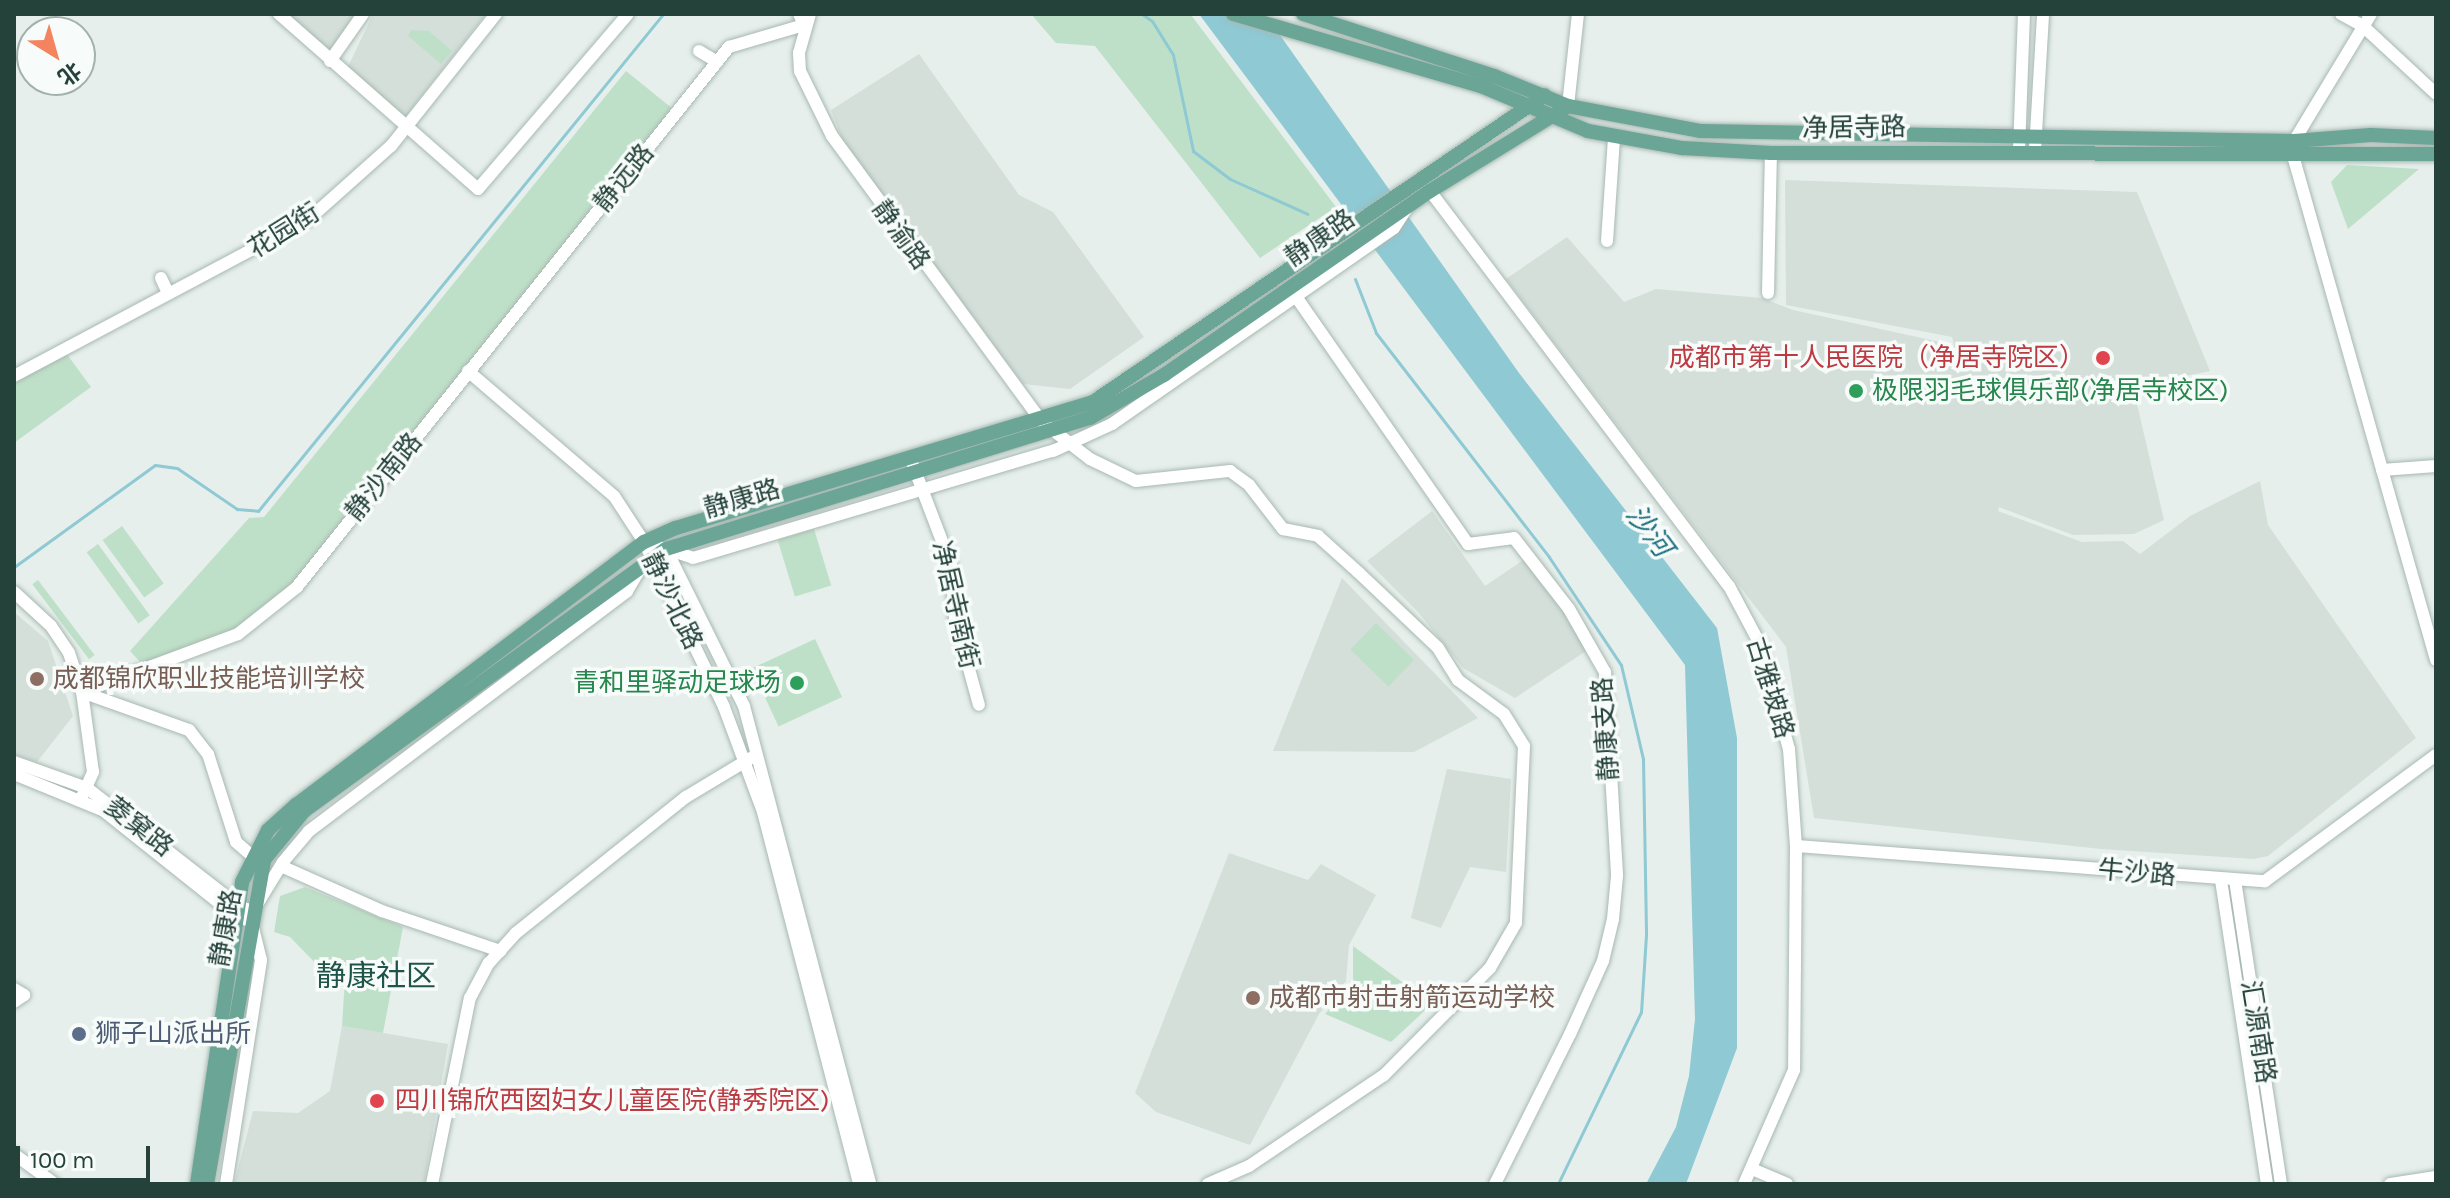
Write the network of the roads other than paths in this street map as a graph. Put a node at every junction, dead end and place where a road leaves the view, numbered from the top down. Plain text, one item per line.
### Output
1 (279, 14) edge
2 (363, 14) edge
3 (496, 14) edge
4 (628, 14) edge
5 (1233, 14) edge
6 (1303, 14) edge
7 (1578, 14) edge
8 (2024, 14) edge
9 (2043, 14) edge
10 (2341, 14) edge
11 (2371, 14) edge
12 (1323, 17) edge
13 (805, 18) edge
14 (2364, 27) junction
15 (699, 51) dead end
16 (330, 61) junction
17 (717, 62) junction
18 (2436, 94) edge
19 (1545, 95) junction
20 (1527, 106) junction
21 (1568, 106) junction
22 (1548, 117) junction
23 (405, 129) junction
24 (1614, 138) junction
25 (2436, 138) edge
26 (2019, 143) junction
27 (2036, 143) junction
28 (2293, 147) junction
29 (1771, 153) junction
30 (2436, 154) edge
31 (1430, 191) junction
32 (1607, 241) dead end
33 (161, 278) dead end
34 (168, 293) junction
35 (1293, 293) junction
36 (1768, 293) dead end
37 (468, 371) junction
38 (14, 376) edge
39 (1041, 421) junction
40 (1057, 431) junction
41 (1071, 443) junction
42 (2436, 466) edge
43 (914, 467) junction
44 (2382, 470) junction
45 (923, 490) junction
46 (644, 542) junction
47 (666, 549) junction
48 (648, 560) junction
49 (14, 592) edge
50 (2436, 660) edge
51 (82, 692) junction
52 (979, 705) dead end
53 (2436, 755) edge
54 (752, 758) junction
55 (14, 762) edge
56 (14, 774) edge
57 (84, 794) junction
58 (1796, 846) junction
59 (252, 856) junction
60 (281, 866) junction
61 (2221, 880) junction
62 (2235, 880) junction
63 (246, 915) junction
64 (500, 951) junction
65 (14, 989) edge
66 (14, 1002) edge
67 (14, 1154) edge
68 (1748, 1177) edge
69 (2436, 1177) edge
70 (55, 1184) edge
71 (197, 1184) edge
72 (207, 1184) edge
73 (226, 1184) edge
74 (432, 1184) edge
75 (859, 1184) edge
76 (870, 1184) edge
77 (1208, 1184) edge
78 (1495, 1184) edge
79 (1762, 1184) edge
80 (1787, 1184) edge
81 (2267, 1184) edge
82 (2281, 1184) edge
83 (2390, 1184) edge

1 - 16 street
2 - 16 street
3 - 23 street, 花园街
4 - 23 street
5 - 20 main road, 净居寺路
6 - 12 main road, 净居寺路
7 - 21 street
8 - 26 street
9 - 27 street
10 - 14 street
11 - 14 street
12 - 19 main road, 净居寺路
13 - 17 street, 静远路
13 - 39 street, 静渝路
14 - 18 street
14 - 28 street
15 - 17 street
16 - 23 street
17 - 37 street, 静远路
19 - 20 main road, 静康路
19 - 21 main road, 净居寺路
20 - 22 main road, 净居寺路
20 - 39 main road, 静康路
21 - 22 main road, 静康路
21 - 26 main road, 净居寺路
22 - 24 main road, 净居寺路
22 - 31 main road, 静康路
23 - 34 street, 花园街
24 - 29 main road, 净居寺路
24 - 32 street
25 - 28 main road, 净居寺路
26 - 27 main road, 净居寺路
26 - 29 main road, 净居寺路
27 - 28 main road, 净居寺路
28 - 30 main road, 净居寺路
28 - 44 street
29 - 36 street
31 - 35 main road, 静康路
31 - 58 street, 古雅坡路
33 - 34 street
34 - 38 street, 花园街
35 - 40 main road, 静康路
35 - 41 street
35 - 78 street, 静康支路
37 - 46 street
37 - 51 street, 静沙南路
39 - 40 street, 静渝路
39 - 43 main road, 静康路
40 - 41 street, 静渝路
40 - 43 main road, 静康路
41 - 45 street
41 - 77 street, 静渝路
42 - 44 street
43 - 45 street, 净居寺南街
43 - 46 main road, 静康路
43 - 47 main road, 静康路
44 - 50 street
45 - 47 street
45 - 52 street, 净居寺南街
46 - 47 street, 静沙北路
46 - 48 street, 静沙北路
46 - 59 main road, 静康路
47 - 48 main road, 静康路
47 - 54 street, 静沙北路
48 - 54 street, 静沙北路
48 - 60 street
48 - 63 main road, 静康路
49 - 51 street
51 - 57 street
51 - 59 street
53 - 62 street, 牛沙路
54 - 64 street
54 - 75 street, 静沙北路
54 - 76 street, 静沙北路
55 - 57 street, 菱窠路
56 - 57 street, 菱窠路
57 - 63 street, 菱窠路
58 - 61 street, 牛沙路
58 - 68 street, 古雅坡路
59 - 63 main road, 静康路
60 - 63 street
60 - 64 street
61 - 62 street, 牛沙路
61 - 81 street, 汇源南路
62 - 82 street, 汇源南路
63 - 71 main road, 静康路
63 - 72 main road, 静康路
63 - 73 street
64 - 74 street
65 - 66 street
67 - 70 street
68 - 79 street
68 - 80 street
69 - 83 street

